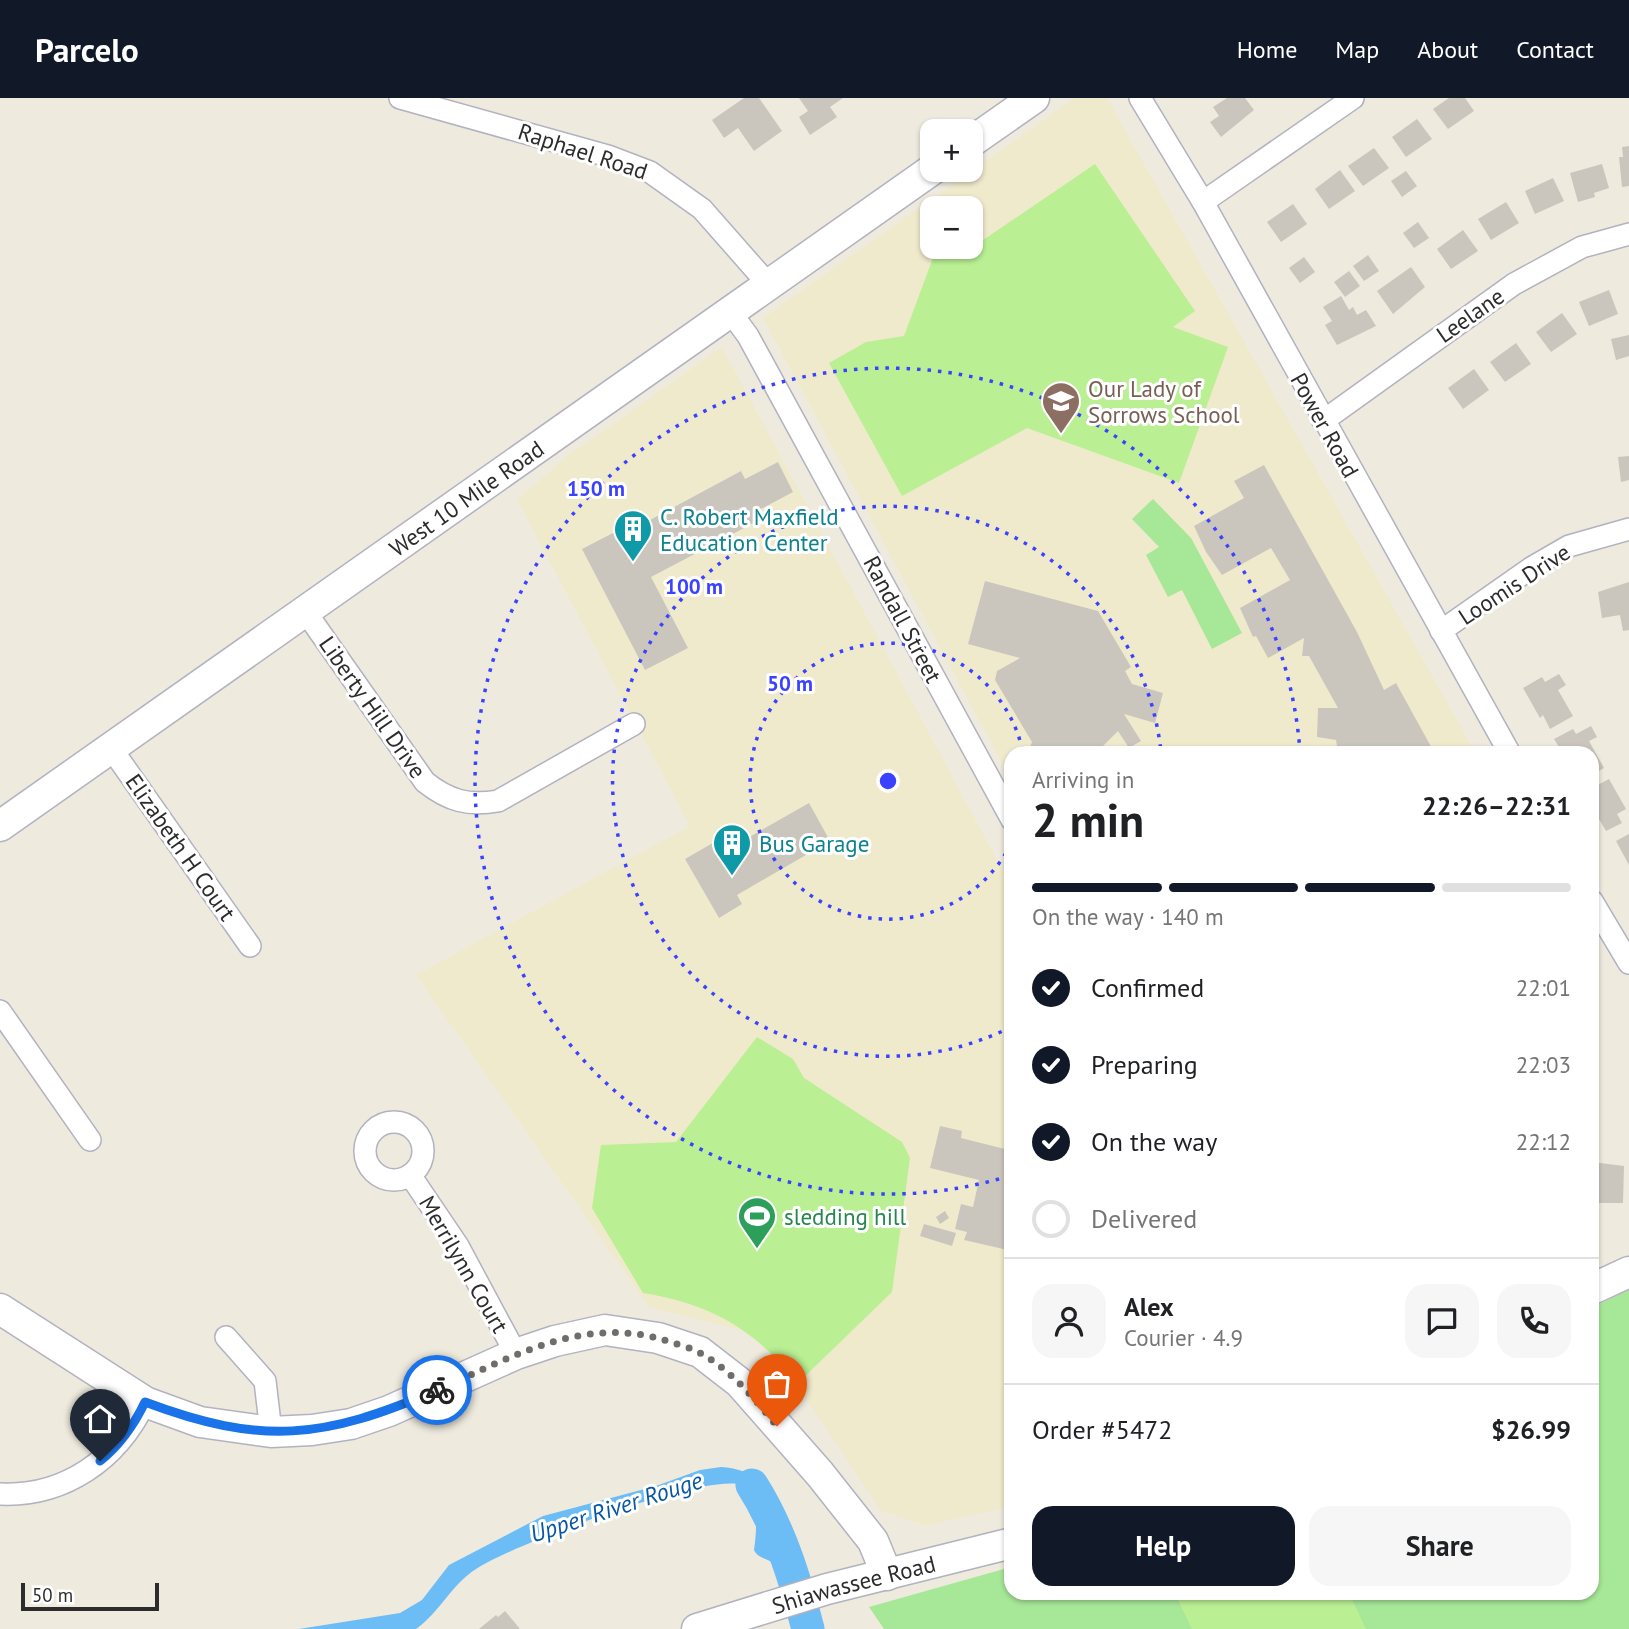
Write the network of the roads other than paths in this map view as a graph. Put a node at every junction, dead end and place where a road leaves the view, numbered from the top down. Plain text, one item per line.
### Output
1 (402, 98) edge
2 (1034, 98) edge
3 (1140, 98) edge
4 (1353, 98) edge
5 (983, 134) edge
6 (920, 178) edge
7 (1203, 202) junction
8 (1629, 234) edge
9 (768, 284) junction
10 (729, 310) junction
11 (1323, 421) junction
12 (1629, 529) edge
13 (305, 611) junction
14 (1441, 631) junction
15 (634, 724) dead end
16 (1506, 746) edge
17 (111, 748) junction
18 (1004, 805) edge
19 (0, 826) edge
20 (1599, 913) edge
21 (250, 946) dead end
22 (1629, 963) edge
23 (0, 1011) edge
24 (90, 1140) dead end
25 (410, 1175) dead end
26 (1629, 1272) edge
27 (1599, 1286) edge
28 (0, 1309) edge
29 (226, 1337) dead end
30 (516, 1354) junction
31 (145, 1402) junction
32 (271, 1432) junction
33 (0, 1494) edge
34 (1004, 1545) edge
35 (887, 1575) junction
36 (697, 1629) edge

1 - 9 street, Raphael Road
2 - 5 street
3 - 7 street, Power Road
4 - 7 street
6 - 9 street, West 10 Mile Road
7 - 11 street, Power Road
8 - 11 street, Leelane
9 - 10 street, West 10 Mile Road
10 - 13 street, West 10 Mile Road
10 - 18 street, Randall Street
11 - 14 street, Power Road
12 - 14 street, Loomis Drive
13 - 15 street, Liberty Hill Drive
13 - 17 street, West 10 Mile Road
14 - 16 street, Power Road
17 - 19 street, West 10 Mile Road
17 - 21 street, Elizabeth H Court
20 - 22 street
23 - 24 street
25 - 30 street, Merrilynn Court
26 - 27 street
28 - 31 street
29 - 32 street
30 - 32 street
30 - 35 street
31 - 32 street
31 - 33 street
34 - 35 street, Shiawassee Road
35 - 36 street, Shiawassee Road

